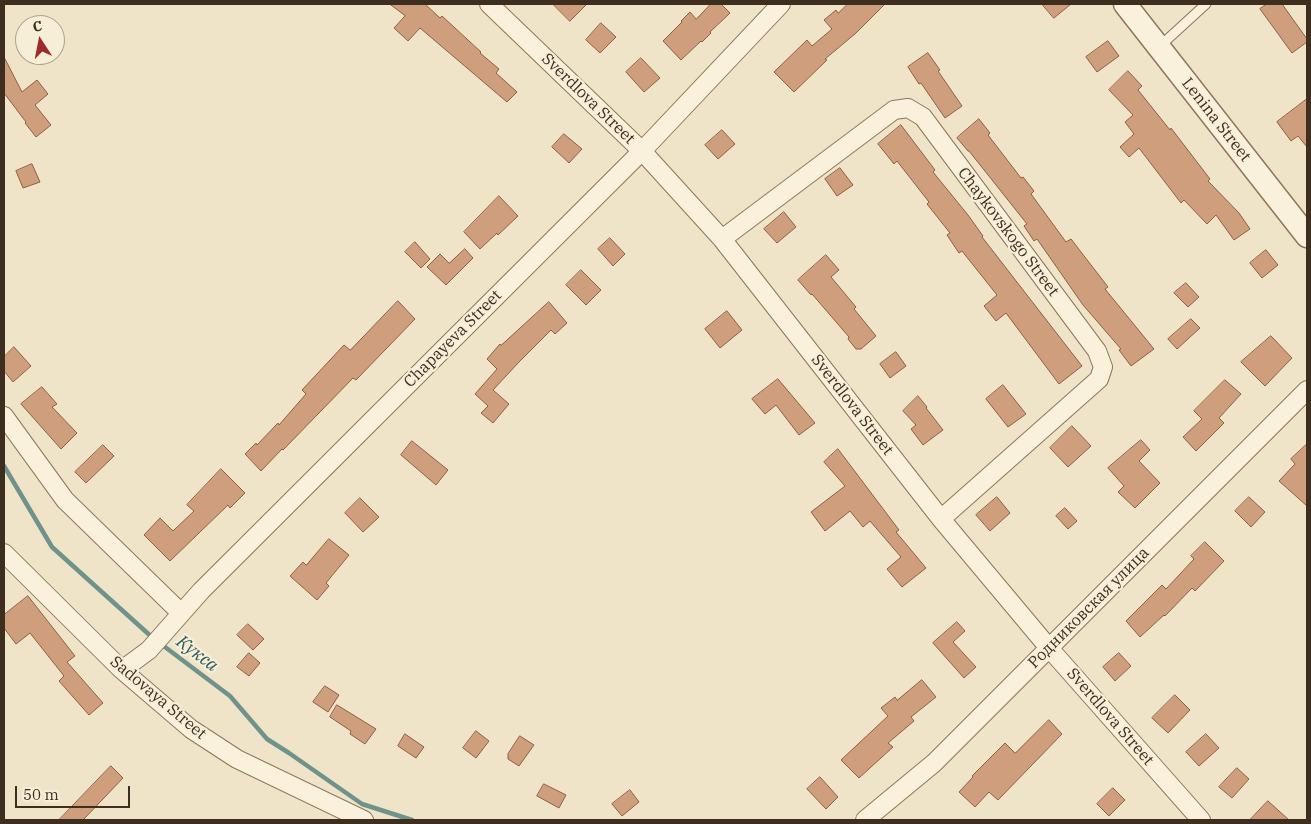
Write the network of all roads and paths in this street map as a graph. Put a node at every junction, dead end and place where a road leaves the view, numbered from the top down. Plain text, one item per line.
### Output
1 (489, 4) edge
2 (781, 4) edge
3 (1124, 4) edge
4 (1206, 4) edge
5 (1159, 47) junction
6 (642, 151) junction
7 (1307, 236) edge
8 (722, 239) junction
9 (1307, 390) edge
10 (4, 416) edge
11 (941, 519) junction
12 (4, 552) edge
13 (181, 613) junction
14 (1049, 648) junction
15 (122, 670) junction
16 (364, 820) edge
17 (865, 820) edge
18 (1201, 820) edge

1 - 6 street, Sverdlova Street
2 - 6 street, Chapayeva Street
3 - 5 street, Lenina Street
4 - 5 lane
5 - 7 street, Lenina Street
6 - 8 street, Sverdlova Street
6 - 13 street, Chapayeva Street
8 - 11 street, Sverdlova Street
8 - 11 street, Chaykovskogo Street
9 - 14 street, Родниковская улица
10 - 13 street
11 - 14 street, Sverdlova Street
12 - 15 street, Sadovaya Street
13 - 15 street, Chapayeva Street
14 - 17 street, Родниковская улица
14 - 18 street, Sverdlova Street
15 - 16 street, Sadovaya Street

